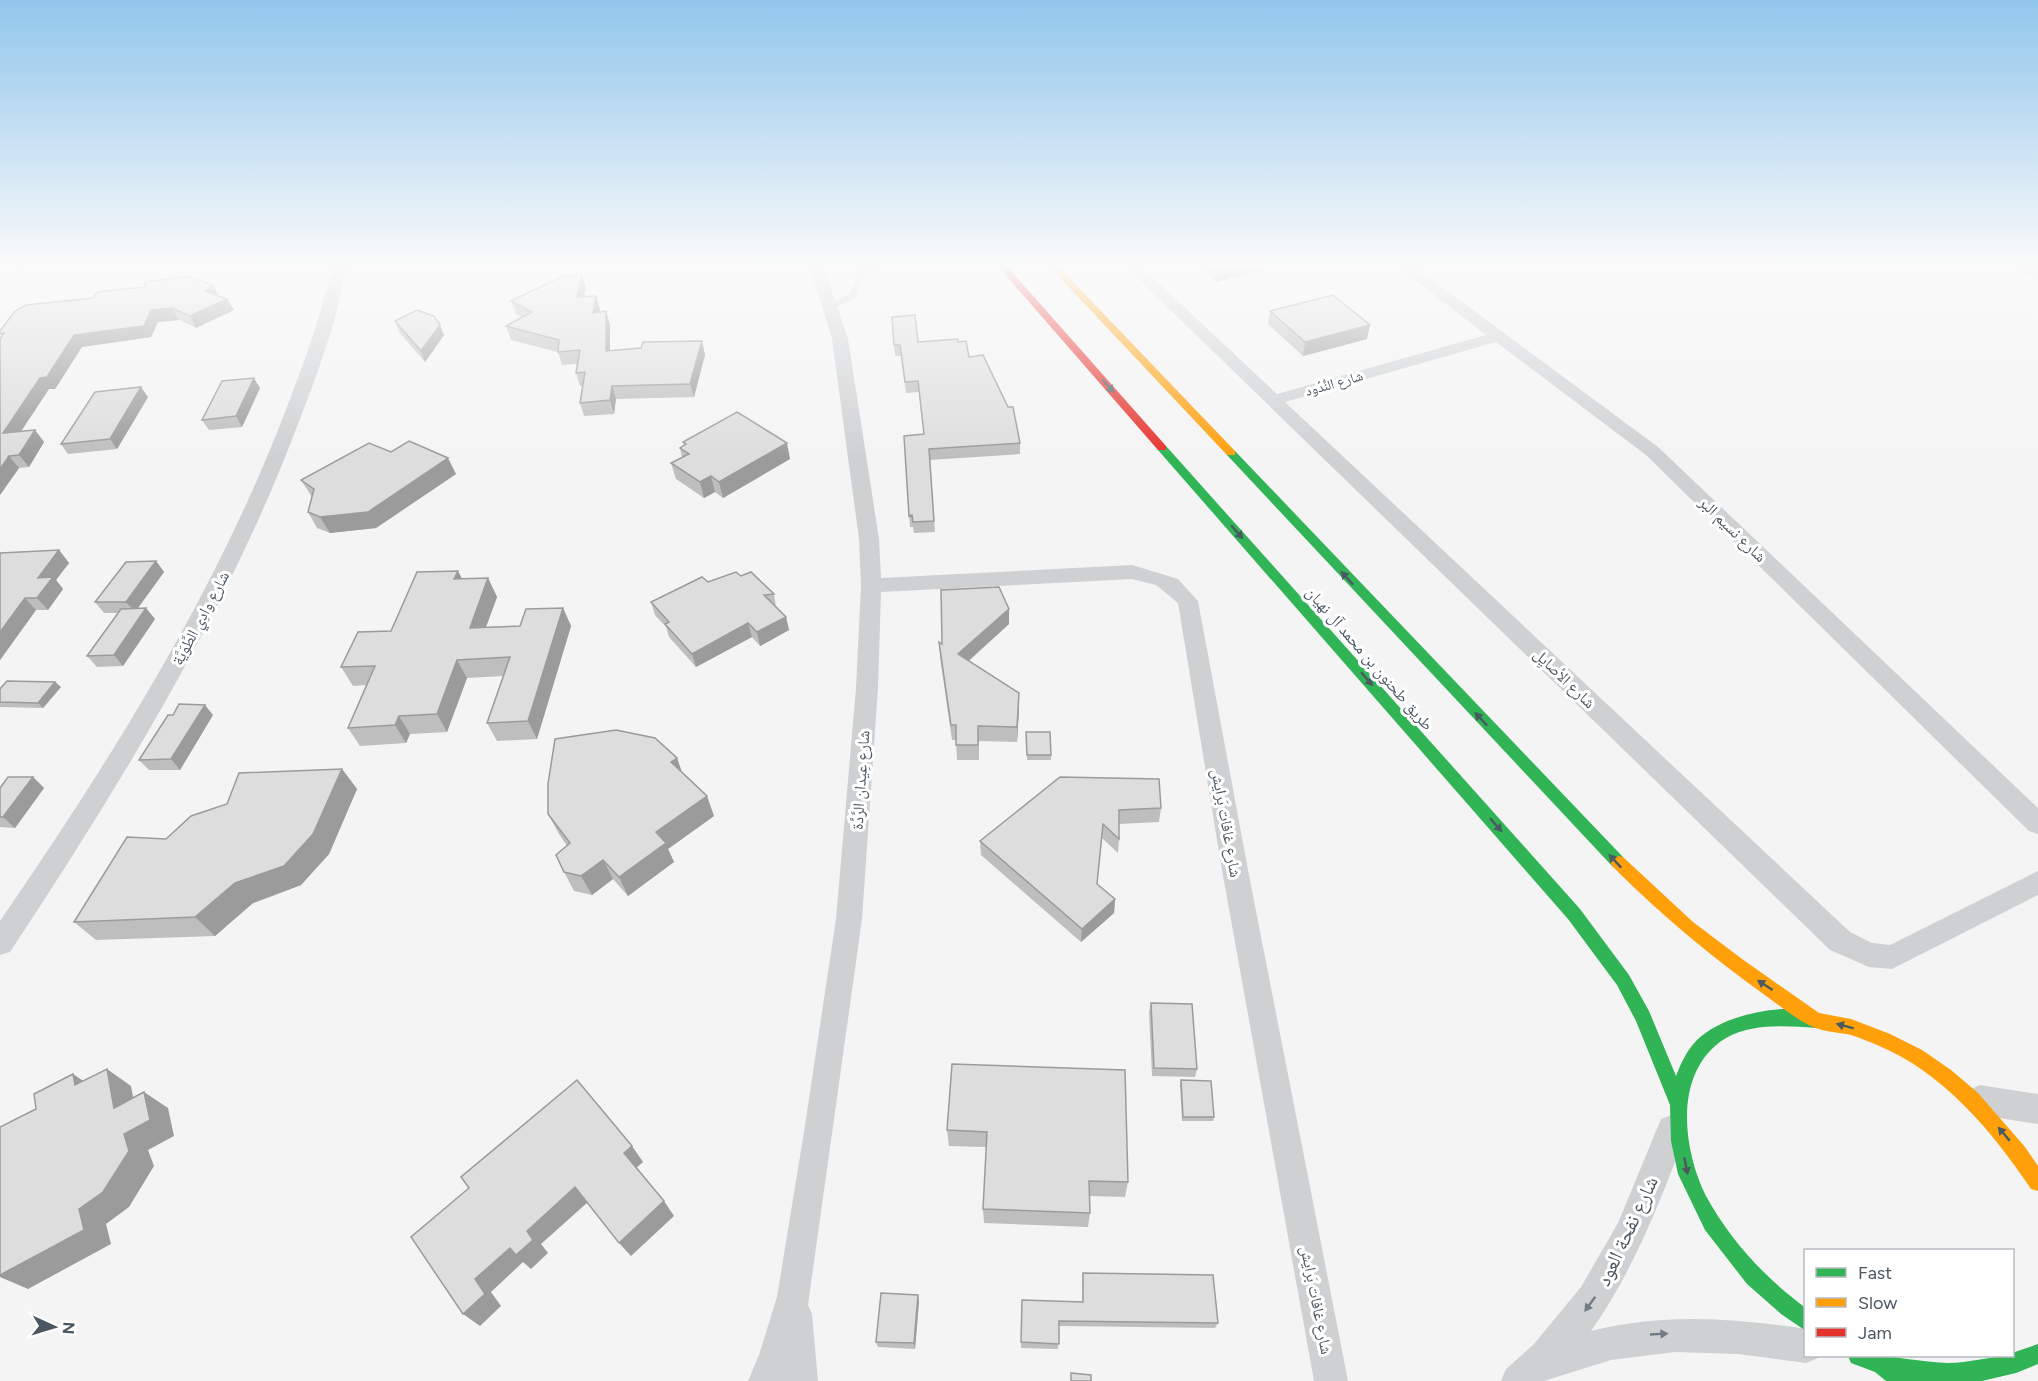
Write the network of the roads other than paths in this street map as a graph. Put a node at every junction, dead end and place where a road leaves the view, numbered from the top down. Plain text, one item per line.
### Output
1 (324, 328) edge
2 (837, 328) edge
3 (1057, 328) edge
4 (1112, 328) edge
5 (1199, 328) edge
6 (1489, 328) edge
7 (1499, 336) junction
8 (1274, 400) junction
9 (871, 586) junction
10 (2038, 824) edge
11 (2038, 882) edge
12 (0, 943) edge
13 (1813, 1018) junction
14 (1971, 1099) junction
15 (1677, 1109) junction
16 (2038, 1109) edge
17 (2038, 1182) edge
18 (794, 1298) junction
19 (1804, 1320) edge
20 (1804, 1346) edge
21 (2038, 1354) edge
22 (1860, 1357) edge
23 (1883, 1367) junction
24 (1530, 1372) edge
25 (1333, 1376) edge
26 (765, 1381) edge
27 (801, 1381) edge
28 (1905, 1381) edge

1 - 12 street, شارع وادِي الطِّوَيَّة
2 - 9 street, شارع عِيدان الرَّدَّة
3 -> 15 main road, طريق طحنون بن محمد آل نهيان
13 -> 4 main road
5 - 8 street, شارع الأصايِل
6 - 7 street, شارع نسيم البر
7 - 8 street, شارع النُّدُود
7 - 10 street, شارع نسيم البر
8 - 11 street, شارع الأصايِل
9 - 18 street, شارع عِيدان الرَّدَّة
9 - 25 street, شارع غافات بَرايش
14 -> 13 main road
13 - 15 main road
14 - 16 street
17 -> 14 main road
15 -> 19 main road, طريق طحنون بن محمد آل نهيان
15 -> 24 street, شارع نفحة العود
18 - 26 street, شارع عِيدان الرَّدَّة
18 - 27 street, شارع عِيدان الرَّدَّة
24 -> 20 street, شارع نفحة العود
21 - 23 main road
22 - 23 main road
23 - 28 main road

